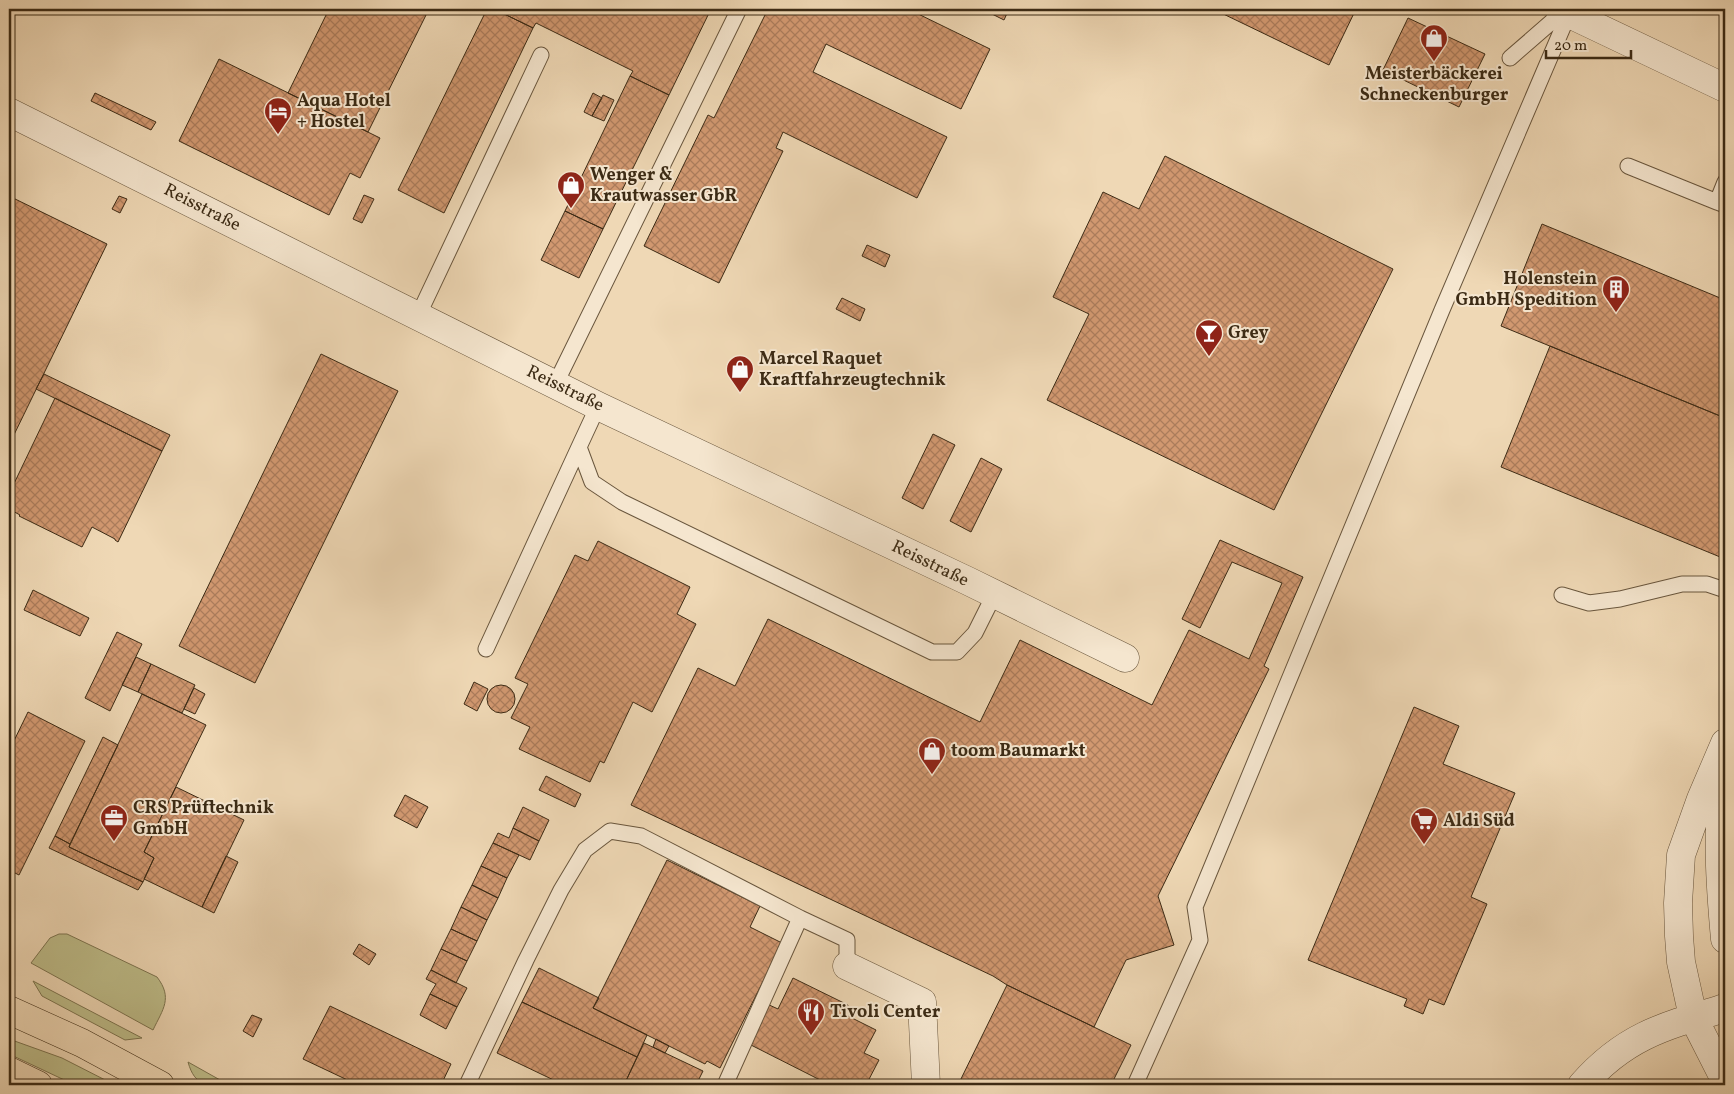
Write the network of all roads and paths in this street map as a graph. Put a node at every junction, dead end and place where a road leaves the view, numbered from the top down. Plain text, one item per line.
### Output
1 (739, 9) edge
2 (1564, 11) edge
3 (541, 55) dead end
4 (1510, 58) dead end
5 (1725, 88) edge
6 (9, 112) edge
7 (1628, 166) dead end
8 (1725, 182) edge
9 (1721, 204) edge
10 (418, 316) junction
11 (555, 384) junction
12 (598, 406) junction
13 (579, 447) junction
14 (1725, 590) edge
15 (994, 594) junction
16 (1562, 594) dead end
17 (486, 650) dead end
18 (1125, 658) dead end
19 (1725, 743) edge
20 (1725, 773) edge
21 (800, 918) junction
22 (1725, 939) edge
23 (847, 966) joint
24 (1725, 1008) edge
25 (9, 1010) edge
26 (1693, 1017) junction
27 (9, 1071) edge
28 (1725, 1080) edge
29 (38, 1085) edge
30 (160, 1085) edge
31 (467, 1085) edge
32 (725, 1085) edge
33 (926, 1085) edge
34 (1135, 1085) edge
35 (1582, 1085) edge

1 - 11 lane
2 - 4 lane
2 - 5 street
2 - 34 lane
3 - 10 lane
6 - 10 street, Reisstraße
7 - 9 lane
8 - 9 lane
10 - 11 street, Reisstraße
11 - 12 street, Reisstraße
12 - 13 lane
12 - 15 street, Reisstraße
13 - 15 lane
13 - 17 lane
14 - 16 lane
15 - 18 street, Reisstraße
19 - 26 street
20 - 22 street
21 - 23 lane
21 - 31 lane
21 - 32 lane
23 - 33 street
24 - 26 street
25 - 30 main road
26 - 28 street
26 - 35 street
27 - 29 main road

